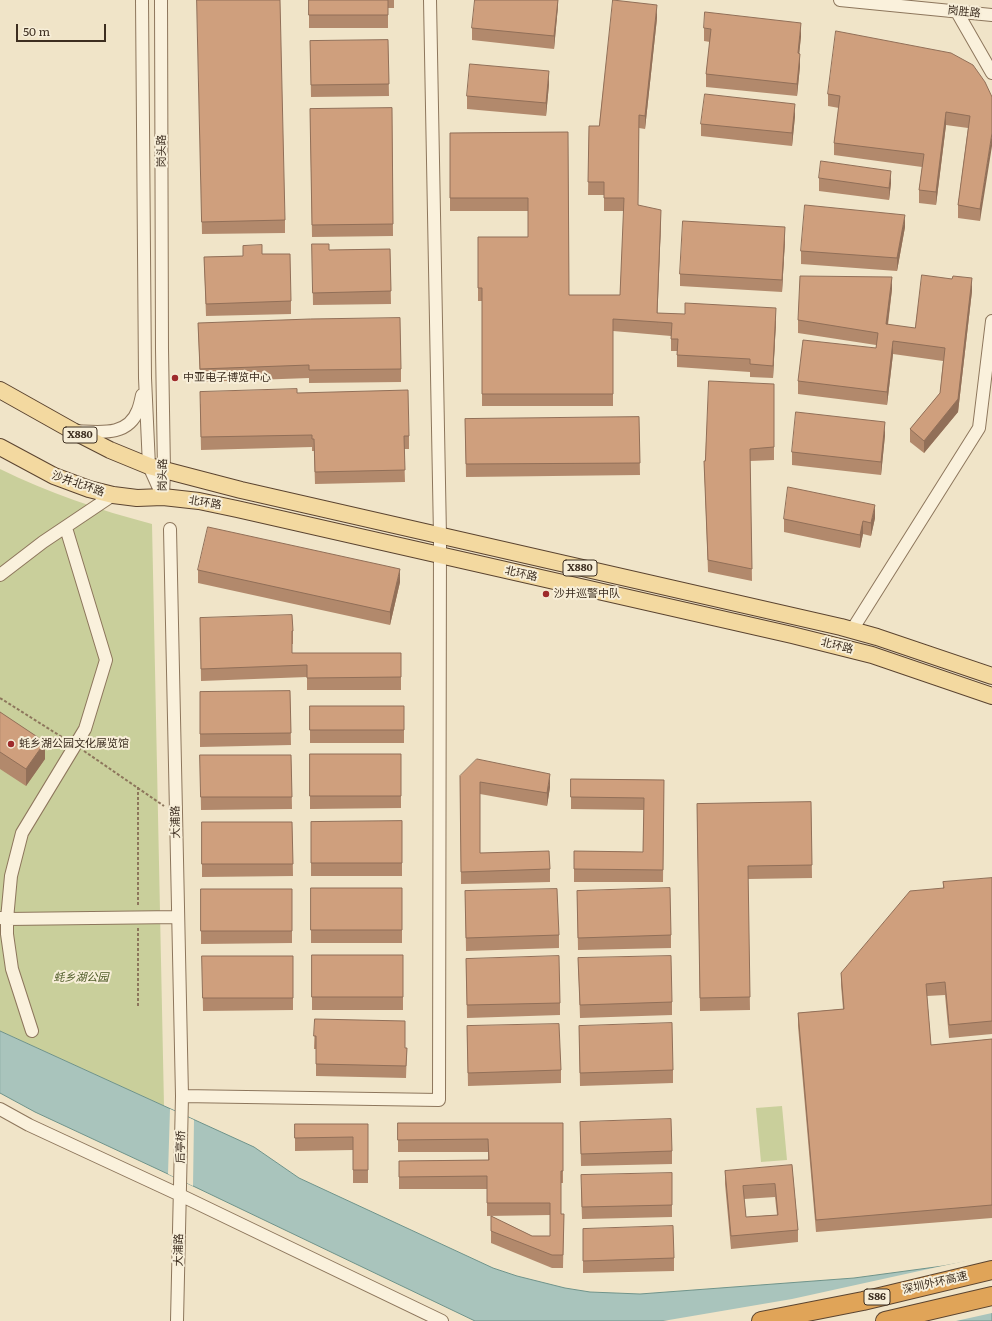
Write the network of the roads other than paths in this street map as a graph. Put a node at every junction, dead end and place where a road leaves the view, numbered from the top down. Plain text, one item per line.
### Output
1 (142, 0) edge
2 (162, 0) edge
3 (430, 0) edge
4 (840, 0) edge
5 (957, 12) junction
6 (992, 15) edge
7 (992, 73) edge
8 (992, 321) edge
9 (145, 378) junction
10 (0, 390) edge
11 (73, 431) junction
12 (0, 447) edge
13 (149, 466) junction
14 (164, 471) junction
15 (113, 495) junction
16 (163, 497) junction
17 (66, 528) junction
18 (170, 529) dead end
19 (440, 536) junction
20 (439, 555) junction
21 (0, 575) edge
22 (852, 630) junction
23 (992, 676) edge
24 (992, 696) edge
25 (178, 917) junction
26 (4, 918) edge
27 (32, 1031) dead end
28 (182, 1096) junction
29 (0, 1109) edge
30 (182, 1114) joint
31 (181, 1180) joint
32 (180, 1196) junction
33 (992, 1270) edge
34 (992, 1296) edge
35 (177, 1321) edge
36 (442, 1321) edge
37 (761, 1321) edge
38 (885, 1321) edge

1 - 9 street, 岗头路
2 - 14 street, 岗头路
3 - 19 street
4 - 5 street, 岗胜路
5 - 6 street, 岗胜路
5 - 7 street
8 - 22 street
9 - 11 street
9 - 13 street, 岗头路
10 - 11 main road, X880
11 - 13 main road, X880
12 - 15 main road, 沙井北环路 / X880
13 - 14 main road, X880
13 - 16 street, 岗头路
14 - 16 street, 岗头路
14 - 19 main road, 北环路 / X880
15 - 16 main road, 沙井北环路 / X880
15 - 17 street
16 - 20 main road, 北环路 / X880
17 - 21 street
17 - 26 street
18 - 25 street, 大浦路
19 - 20 street
19 - 22 main road, 北环路 / X880
20 - 24 main road, 北环路 / X880
20 - 28 street
22 - 23 main road, 北环路 / X880
25 - 26 street
25 - 28 street, 大浦路
26 - 27 street
28 - 30 street, 大浦路
29 - 32 street
30 - 31 street, 后亭桥
31 - 32 street, 大浦路
32 - 35 street, 大浦路
32 - 36 street
33 - 37 highway, 深圳外环高速 / S86
34 - 38 highway, S86

